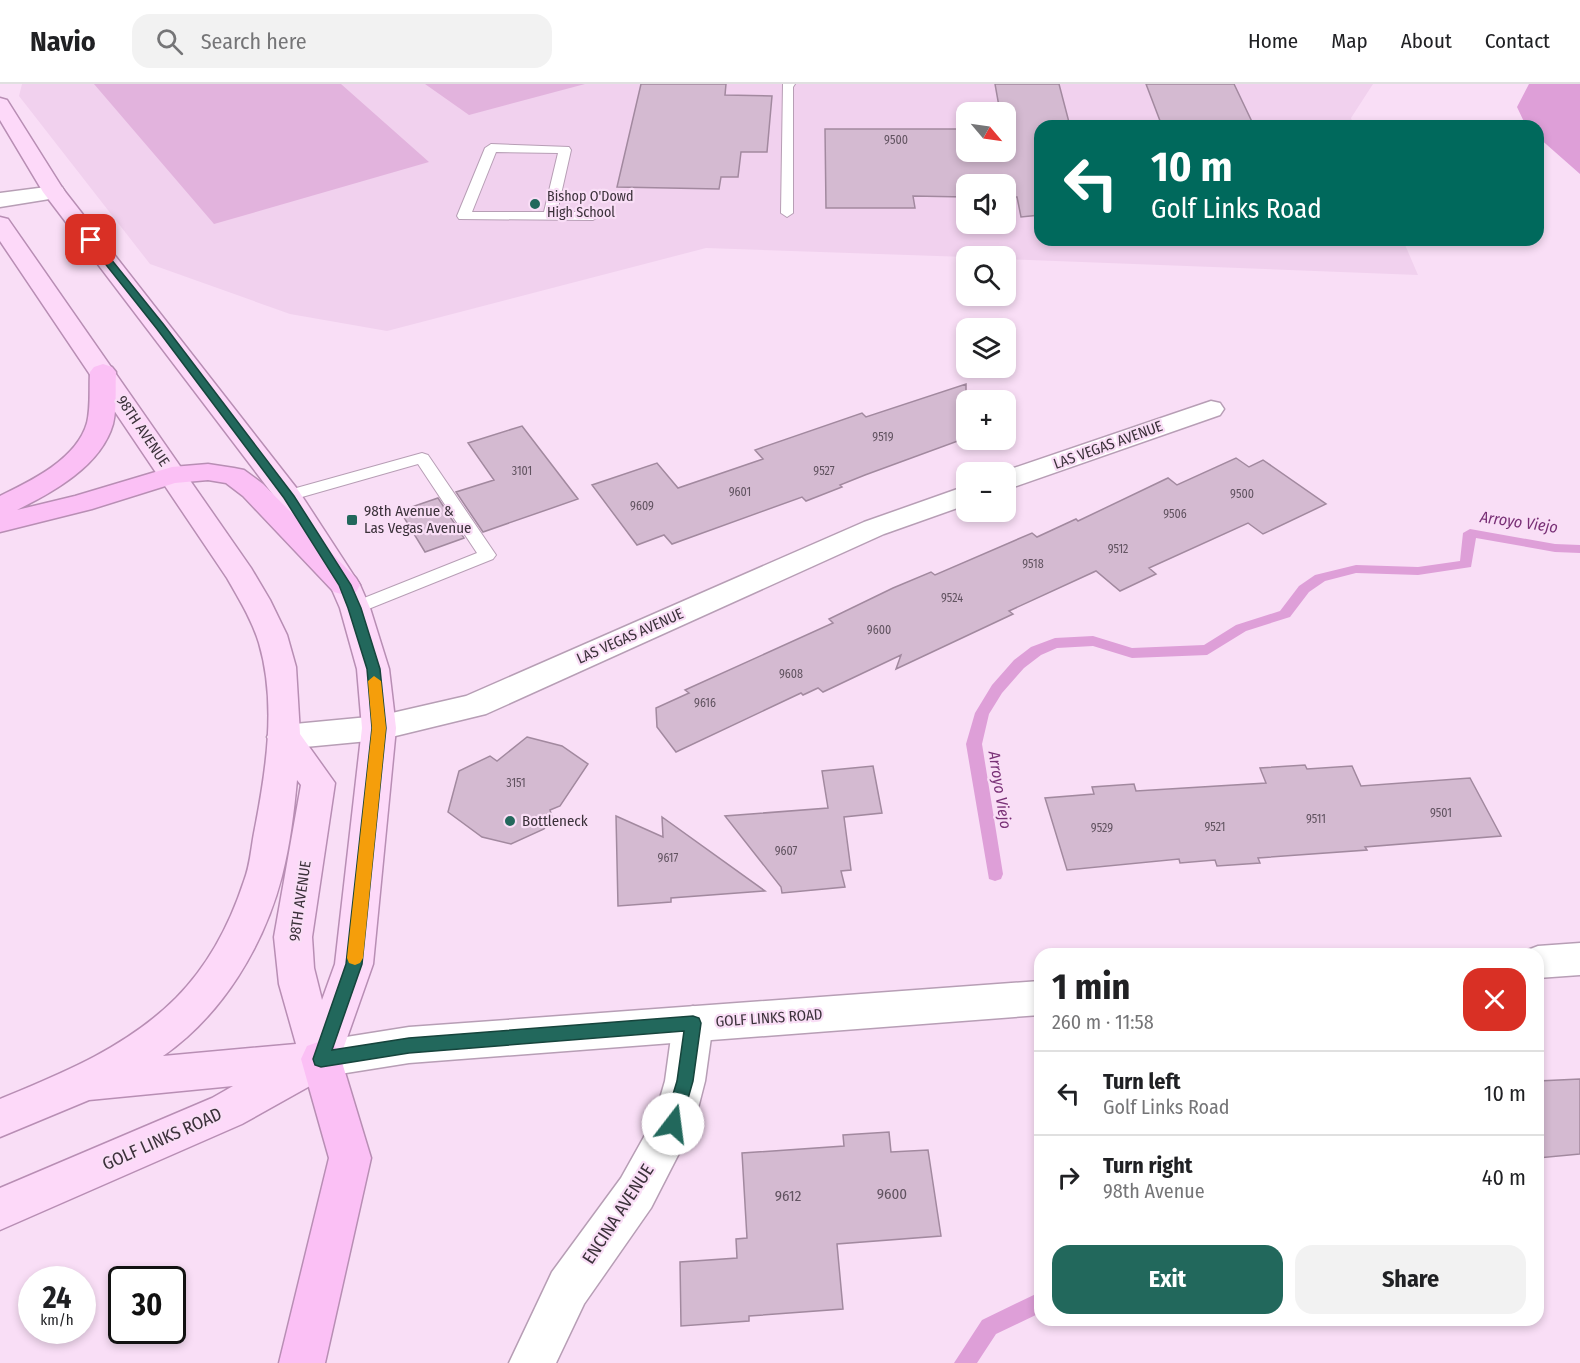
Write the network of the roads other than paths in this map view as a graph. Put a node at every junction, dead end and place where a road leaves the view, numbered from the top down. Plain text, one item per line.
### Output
1 (789, 84) edge
2 (0, 104) edge
3 (54, 192) junction
4 (0, 200) edge
5 (787, 213) dead end
6 (550, 216) junction
7 (593, 216) dead end
8 (0, 224) edge
9 (103, 372) junction
10 (1211, 408) dead end
11 (172, 475) junction
12 (1016, 478) edge
13 (288, 496) junction
14 (956, 499) edge
15 (0, 507) edge
16 (0, 523) edge
17 (350, 597) junction
18 (379, 728) junction
19 (284, 736) junction
20 (1580, 959) edge
21 (1544, 962) edge
22 (1034, 998) edge
23 (693, 1023) junction
24 (321, 1059) junction
25 (87, 1082) junction
26 (0, 1118) edge
27 (0, 1209) edge
28 (302, 1363) edge
29 (532, 1363) edge

1 - 5 lane
2 - 3 main road
3 - 4 street
3 - 13 main road
6 - 6 lane
6 - 7 lane
8 - 9 main road, 98TH AVENUE
9 - 11 main road, 98TH AVENUE
9 - 15 highway
10 - 12 street, LAS VEGAS AVENUE
11 - 16 highway
11 - 17 highway
11 - 19 main road, 98TH AVENUE
13 - 17 main road
13 - 17 lane
14 - 18 street, LAS VEGAS AVENUE
17 - 18 main road
18 - 19 street, LAS VEGAS AVENUE
18 - 24 main road
19 - 24 main road, 98TH AVENUE
19 - 25 main road
20 - 21 street
22 - 23 street, GOLF LINKS ROAD
23 - 24 street, GOLF LINKS ROAD
23 - 29 street, ENCINA AVENUE
24 - 25 main road, GOLF LINKS ROAD
24 - 27 main road, GOLF LINKS ROAD
24 - 28 highway
25 - 26 main road, GOLF LINKS ROAD

